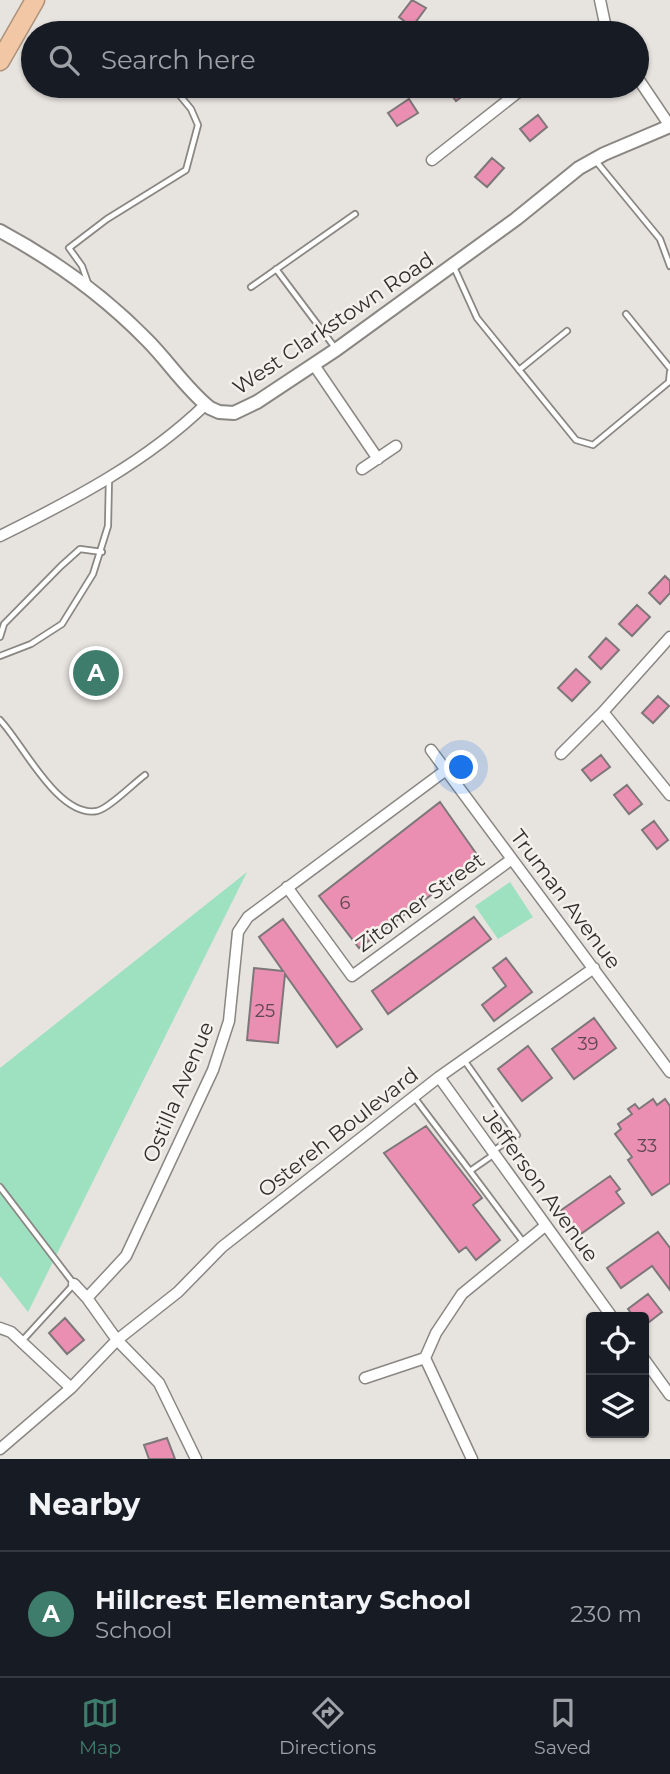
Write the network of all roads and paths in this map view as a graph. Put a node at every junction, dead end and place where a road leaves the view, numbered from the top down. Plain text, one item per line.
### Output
1 (35, 0) edge
2 (600, 0) edge
3 (23, 21) edge
4 (604, 21) edge
5 (21, 24) edge
6 (0, 61) edge
7 (649, 95) edge
8 (182, 98) edge
9 (511, 98) edge
10 (670, 126) edge
11 (595, 159) junction
12 (432, 160) dead end
13 (355, 214) dead end
14 (0, 231) edge
15 (453, 264) junction
16 (670, 266) edge
17 (276, 269) junction
18 (251, 287) dead end
19 (88, 288) junction
20 (626, 314) dead end
21 (567, 331) dead end
22 (337, 349) junction
23 (314, 365) junction
24 (519, 370) junction
25 (670, 370) edge
26 (205, 405) junction
27 (396, 446) dead end
28 (378, 459) junction
29 (362, 469) dead end
30 (109, 477) junction
31 (0, 536) edge
32 (102, 552) junction
33 (670, 636) edge
34 (0, 637) edge
35 (0, 656) edge
36 (603, 712) junction
37 (0, 720) edge
38 (431, 750) dead end
39 (561, 754) dead end
40 (446, 770) junction
41 (145, 775) dead end
42 (670, 794) edge
43 (512, 859) junction
44 (287, 887) junction
45 (594, 968) junction
46 (464, 1059) junction
47 (670, 1072) edge
48 (439, 1077) junction
49 (414, 1096) junction
50 (493, 1153) junction
51 (470, 1171) junction
52 (0, 1187) edge
53 (545, 1226) junction
54 (524, 1243) junction
55 (74, 1284) junction
56 (87, 1298) junction
57 (608, 1312) edge
58 (0, 1328) edge
59 (117, 1340) junction
60 (21, 1342) junction
61 (425, 1358) junction
62 (649, 1366) edge
63 (365, 1378) dead end
64 (71, 1388) junction
65 (670, 1395) edge
66 (0, 1449) edge
67 (196, 1459) edge
68 (472, 1459) edge

1 - 3 highway
2 - 4 street
5 - 6 highway
7 - 10 street
8 - 19 lane
9 - 12 street
10 - 11 street, West Clarkstown Road
11 - 15 street, West Clarkstown Road
11 - 16 lane
13 - 17 lane
14 - 19 street
15 - 22 street, West Clarkstown Road
15 - 24 lane
17 - 18 lane
17 - 22 lane
19 - 26 street
20 - 25 lane
21 - 24 lane
22 - 23 street, West Clarkstown Road
23 - 26 street, West Clarkstown Road
23 - 28 street
24 - 25 lane
26 - 30 street
27 - 28 street
28 - 29 street
30 - 31 street
30 - 32 lane
32 - 34 lane
32 - 35 lane
33 - 36 street
36 - 39 street
36 - 42 street
37 - 41 lane
38 - 40 street, Truman Avenue
40 - 43 street, Truman Avenue
40 - 44 street, Ostilla Avenue
43 - 44 street, Zitomer Street
43 - 45 street, Truman Avenue
44 - 56 street, Ostilla Avenue
45 - 46 street, Ostereh Boulevard
45 - 47 street, Truman Avenue
46 - 48 street, Ostereh Boulevard
46 - 50 lane
48 - 49 street, Ostereh Boulevard
48 - 50 street, Jefferson Avenue
49 - 51 lane
49 - 59 street, Ostereh Boulevard
50 - 51 lane
50 - 53 street, Jefferson Avenue
51 - 54 lane
52 - 55 lane
53 - 54 street
53 - 57 street, Jefferson Avenue
54 - 61 street
55 - 56 street
55 - 60 lane
56 - 59 street
58 - 60 street
59 - 64 street, Ostereh Boulevard
59 - 67 street
60 - 64 street
61 - 63 street
61 - 68 street
62 - 65 street
64 - 66 street, Ostereh Boulevard

